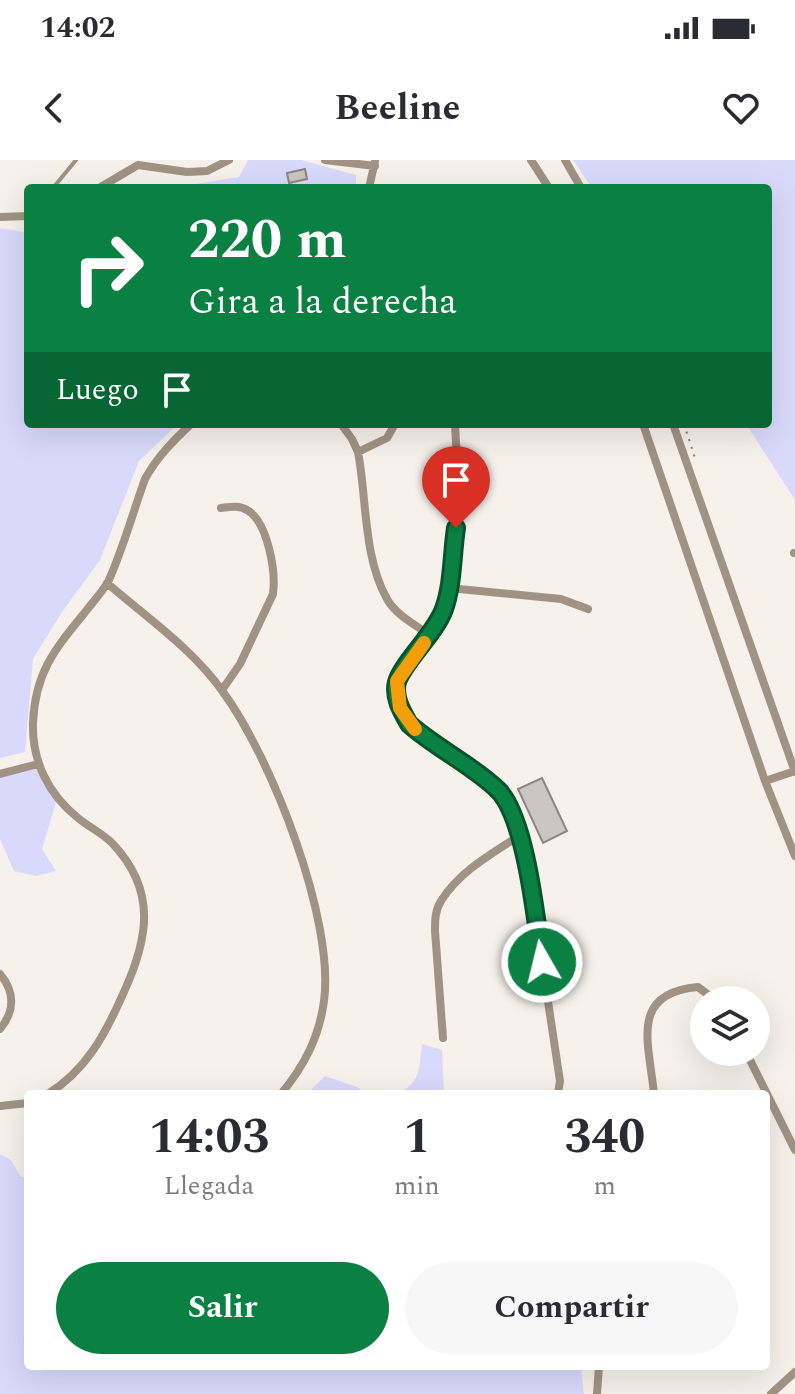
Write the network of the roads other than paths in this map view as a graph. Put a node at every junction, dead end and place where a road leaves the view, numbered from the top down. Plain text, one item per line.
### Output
1 (76, 160) edge
2 (229, 160) edge
3 (325, 160) edge
4 (531, 160) edge
5 (565, 160) edge
6 (138, 163) edge
7 (375, 163) edge
8 (56, 184) edge
9 (105, 184) edge
10 (370, 184) edge
11 (546, 184) edge
12 (579, 184) edge
13 (24, 216) edge
14 (0, 217) edge
15 (187, 428) edge
16 (344, 428) edge
17 (393, 428) edge
18 (455, 428) edge
19 (644, 428) edge
20 (674, 428) edge
21 (358, 452) junction
22 (221, 508) dead end
23 (107, 583) junction
24 (449, 588) junction
25 (588, 609) dead end
26 (430, 635) junction
27 (222, 690) junction
28 (38, 764) junction
29 (795, 771) edge
30 (0, 774) edge
31 (765, 781) junction
32 (519, 836) junction
33 (795, 856) edge
34 (0, 974) edge
35 (690, 988) edge
36 (0, 1029) edge
37 (443, 1038) dead end
38 (753, 1066) edge
39 (54, 1090) edge
40 (284, 1090) edge
41 (559, 1090) edge
42 (654, 1090) edge
43 (765, 1090) edge
44 (770, 1100) edge
45 (24, 1103) edge
46 (0, 1106) edge
47 (795, 1150) edge
48 (599, 1370) edge
49 (795, 1372) edge
50 (597, 1394) edge
51 (771, 1394) edge

1 - 8 lane
2 - 6 street
3 - 7 street
4 - 11 street
5 - 12 street
6 - 9 street
7 - 10 street
13 - 14 street
15 - 23 street
16 - 21 street
17 - 21 street
18 - 24 street
19 - 31 street
20 - 29 street
21 - 26 street
22 - 27 street
23 - 27 street
23 - 28 street
24 - 25 street
24 - 26 street
26 - 32 street
27 - 40 street
28 - 30 street
28 - 39 street
29 - 31 street
31 - 33 street
32 - 37 street
32 - 41 street
34 - 36 street
35 - 42 street
38 - 43 street
44 - 47 street
45 - 46 street
48 - 50 street
49 - 51 street

